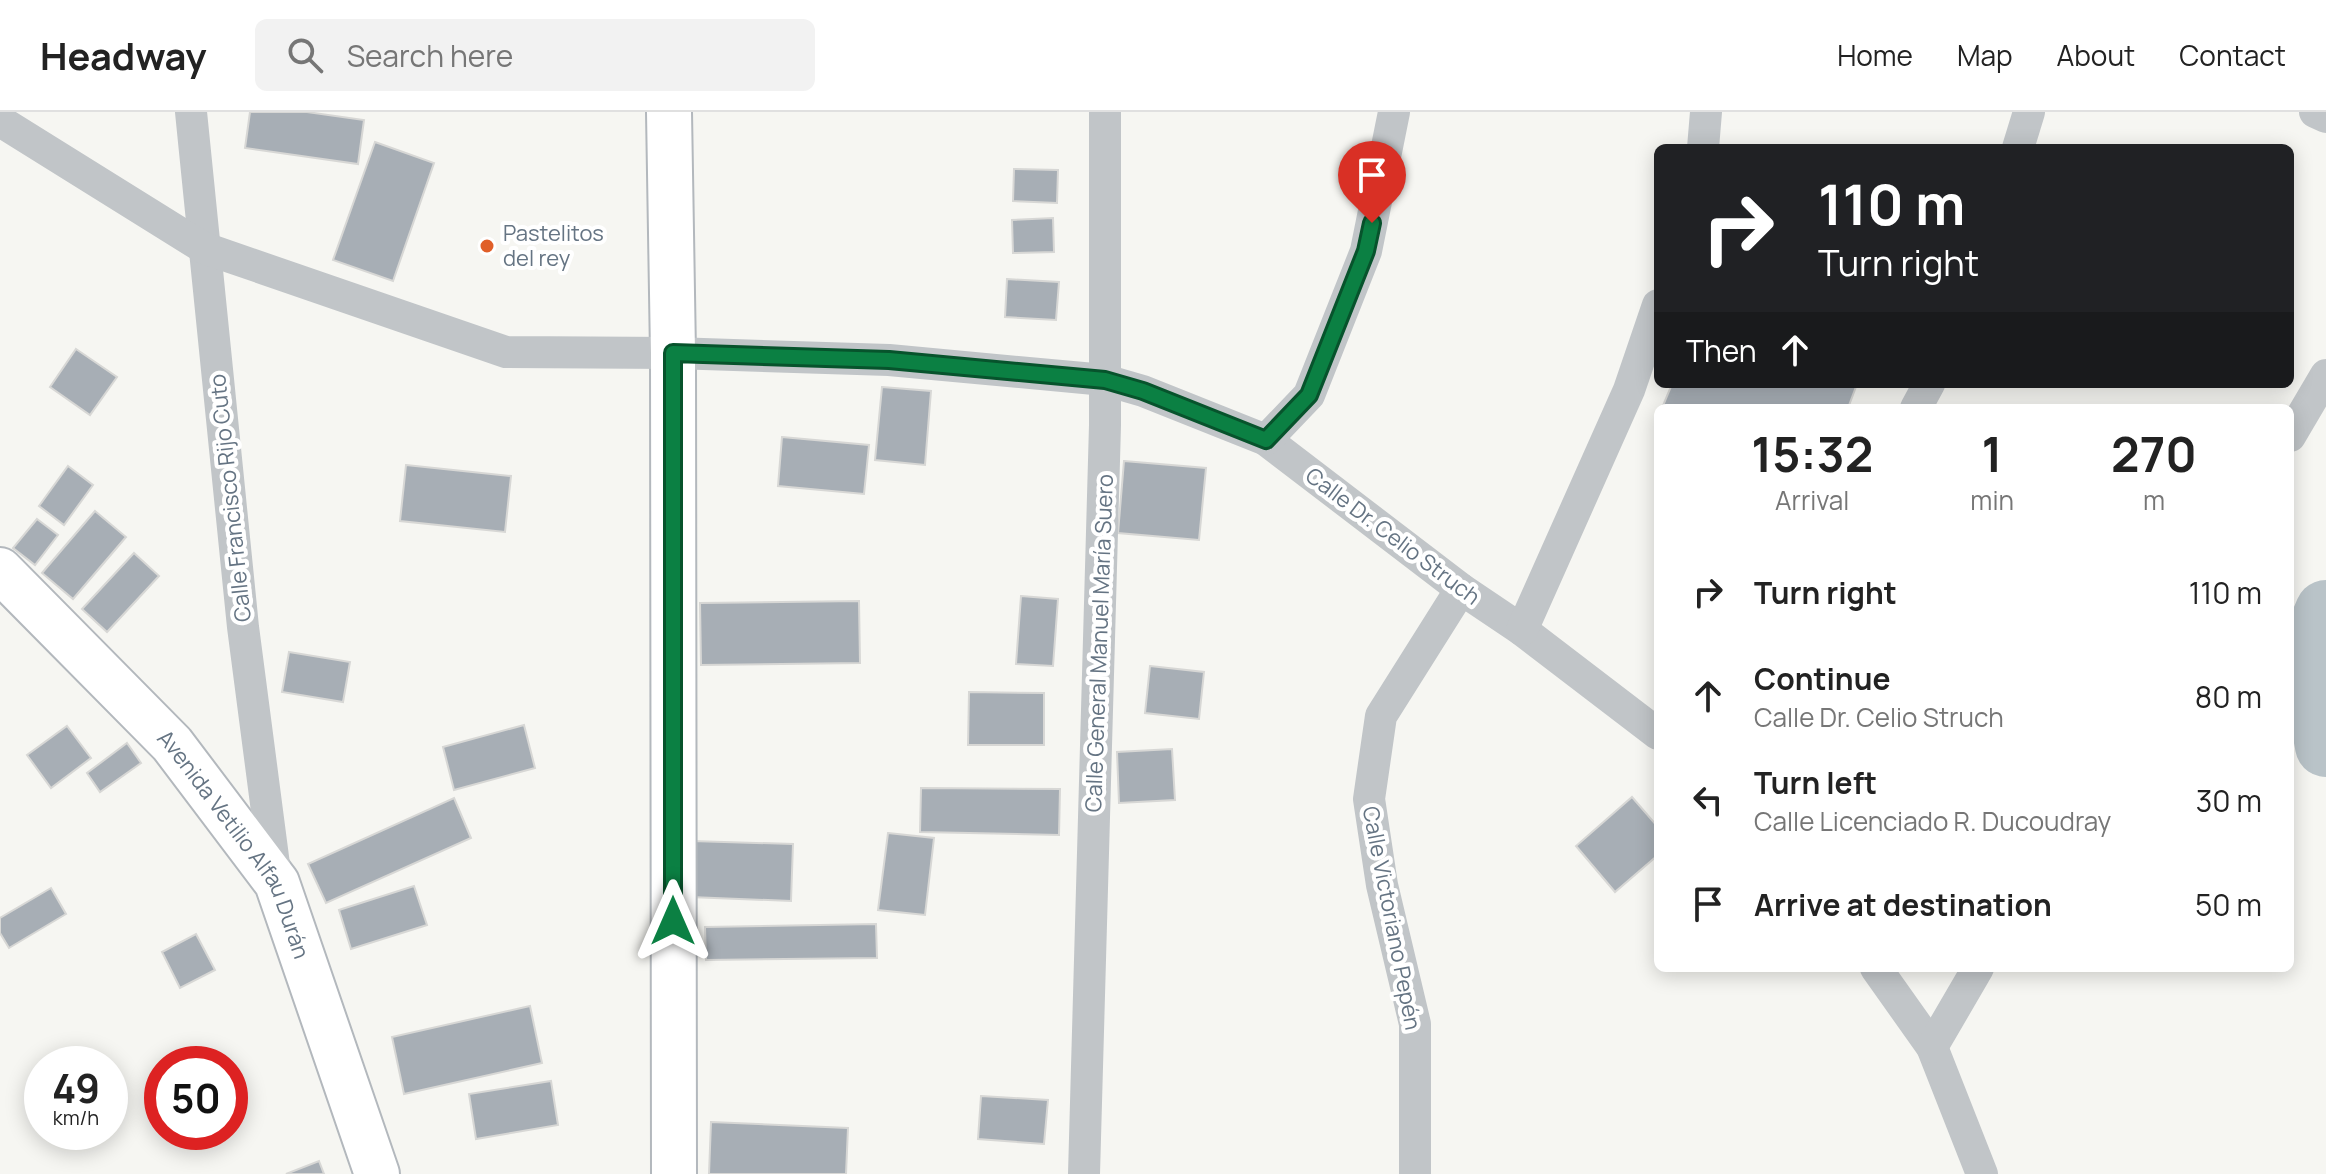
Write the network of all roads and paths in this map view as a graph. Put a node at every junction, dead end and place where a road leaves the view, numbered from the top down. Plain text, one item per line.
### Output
1 (191, 112) edge
2 (669, 112) edge
3 (1105, 112) edge
4 (1394, 112) edge
5 (1706, 112) edge
6 (2029, 112) edge
7 (2315, 112) edge
8 (2326, 117) edge
9 (0, 121) edge
10 (1703, 144) edge
11 (2019, 144) edge
12 (204, 248) junction
13 (1654, 317) edge
14 (673, 353) junction
15 (2326, 375) edge
16 (1105, 380) junction
17 (2294, 429) edge
18 (1266, 440) junction
19 (0, 570) edge
20 (1461, 589) junction
21 (1522, 630) junction
22 (1654, 731) edge
23 (277, 883) junction
24 (1879, 972) edge
25 (1976, 972) edge
26 (1932, 1047) junction
27 (377, 1174) edge
28 (674, 1174) edge
29 (1084, 1174) edge
30 (1415, 1174) edge
31 (1982, 1174) edge

1 - 12 street, Calle Francisco Rijo Cuto
2 - 14 main road
3 - 16 street, Calle General Manuel María Suero
4 - 18 street
5 - 10 street
6 - 11 street
7 - 8 street
9 - 12 street, Calle Dr. Celio Struch
12 - 14 street, Calle Dr. Celio Struch
12 - 23 street, Calle Francisco Rijo Cuto
13 - 21 street
14 - 16 street, Calle Dr. Celio Struch
14 - 28 main road
15 - 17 street
16 - 18 street, Calle Dr. Celio Struch
16 - 29 street, Calle General Manuel María Suero
18 - 20 street, Calle Dr. Celio Struch
19 - 23 main road, Avenida Vetilio Alfau Durán
20 - 21 street, Calle Dr. Celio Struch
20 - 30 street, Calle Victoriano Pepén
21 - 22 street, Calle Dr. Celio Struch
23 - 27 main road, Avenida Vetilio Alfau Durán
24 - 26 street
25 - 26 street
26 - 31 street

